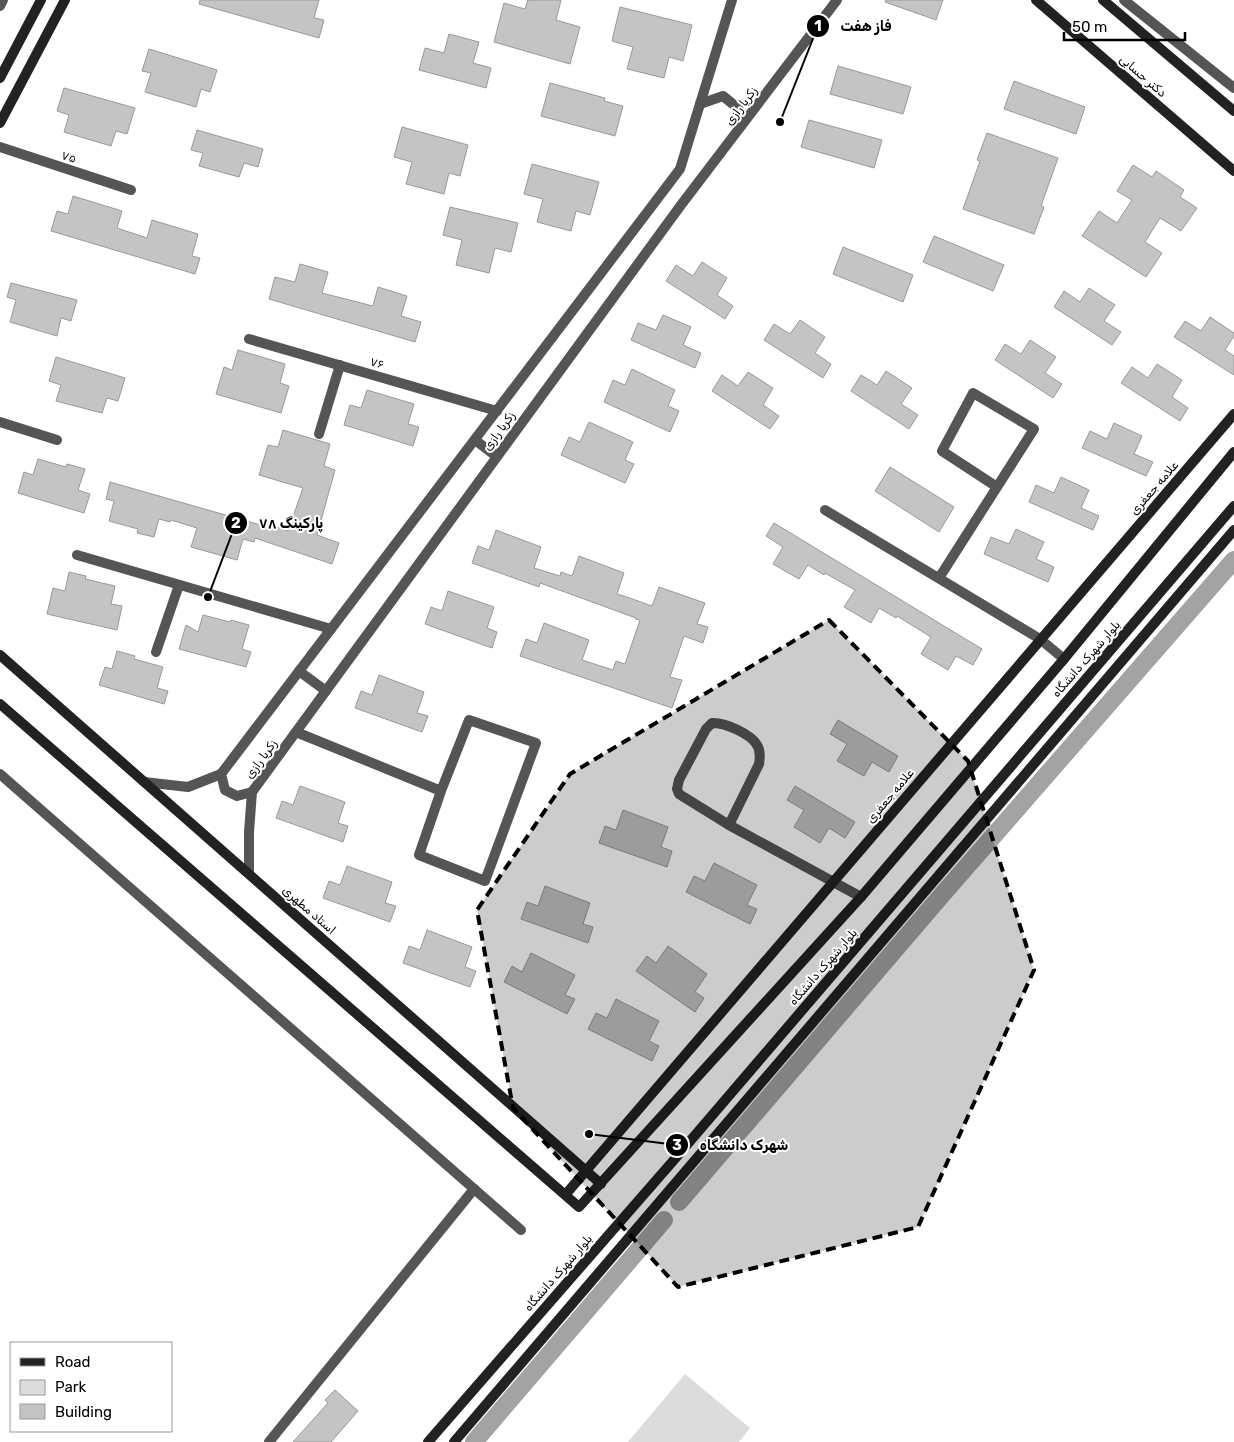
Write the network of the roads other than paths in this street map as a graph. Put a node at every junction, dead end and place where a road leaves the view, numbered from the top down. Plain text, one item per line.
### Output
1 (3, 0) edge
2 (42, 0) edge
3 (65, 0) edge
4 (732, 0) edge
5 (837, 0) edge
6 (1036, 0) edge
7 (1103, 0) edge
8 (1124, 0) edge
9 (0, 6) edge
10 (0, 78) edge
11 (1234, 88) edge
12 (700, 104) junction
13 (1234, 111) edge
14 (0, 123) edge
15 (741, 126) junction
16 (0, 147) edge
17 (1232, 167) edge
18 (131, 190) dead end
19 (249, 339) dead end
20 (340, 365) junction
21 (497, 410) junction
22 (1234, 414) edge
23 (0, 422) edge
24 (319, 434) dead end
25 (57, 440) dead end
26 (474, 440) junction
27 (1234, 452) edge
28 (496, 456) junction
29 (997, 487) junction
30 (1234, 506) edge
31 (825, 510) dead end
32 (1234, 530) edge
33 (78, 555) dead end
34 (939, 578) junction
35 (179, 585) junction
36 (331, 629) junction
37 (1040, 639) junction
38 (156, 652) dead end
39 (0, 656) edge
40 (1064, 659) junction
41 (299, 671) junction
42 (326, 691) junction
43 (0, 704) edge
44 (296, 732) junction
45 (0, 774) edge
46 (221, 774) junction
47 (144, 782) junction
48 (441, 791) junction
49 (252, 792) junction
50 (729, 825) junction
51 (249, 873) junction
52 (833, 882) junction
53 (861, 897) junction
54 (586, 1172) junction
55 (601, 1184) junction
56 (474, 1189) junction
57 (566, 1194) junction
58 (521, 1230) dead end
59 (269, 1442) edge
60 (428, 1442) edge
61 (454, 1442) edge

1 - 9 street
2 - 10 street
3 - 14 street
4 - 12 street, زکریا رازی
5 - 15 street, زکریا رازی
6 - 17 street, دکتر حسابی
7 - 13 street
8 - 11 street
12 - 15 street
12 - 21 street, زکریا رازی
15 - 28 street, زکریا رازی
16 - 18 street, ۷۵
19 - 20 street, ۷۶
20 - 21 street, ۷۶
20 - 24 street
21 - 26 street, زکریا رازی
22 - 37 street, علامه جعفری
23 - 25 street
26 - 28 street
26 - 36 street, زکریا رازی
27 - 40 street
28 - 42 street, زکریا رازی
29 - 29 street
29 - 34 street
30 - 60 street, بلوار شهرک دانشگاه
31 - 34 street
32 - 61 street
33 - 35 street
34 - 37 street
35 - 36 street
35 - 38 street
36 - 41 street, زکریا رازی
37 - 40 street
37 - 52 street, علامه جعفری
39 - 47 street, استاد مطهری
40 - 53 street
41 - 42 street
41 - 46 street, زکریا رازی
42 - 44 street, زکریا رازی
43 - 57 street
44 - 48 street
44 - 49 street, زکریا رازی
45 - 56 street
46 - 47 street
46 - 49 street, زکریا رازی
47 - 51 street, استاد مطهری
48 - 48 street
49 - 51 street
50 - 50 street
50 - 52 street
51 - 54 street, استاد مطهری
52 - 53 street
52 - 54 street, علامه جعفری
53 - 55 street
54 - 55 street, استاد مطهری
54 - 57 street, علامه جعفری
55 - 57 street
56 - 58 street
56 - 59 street

